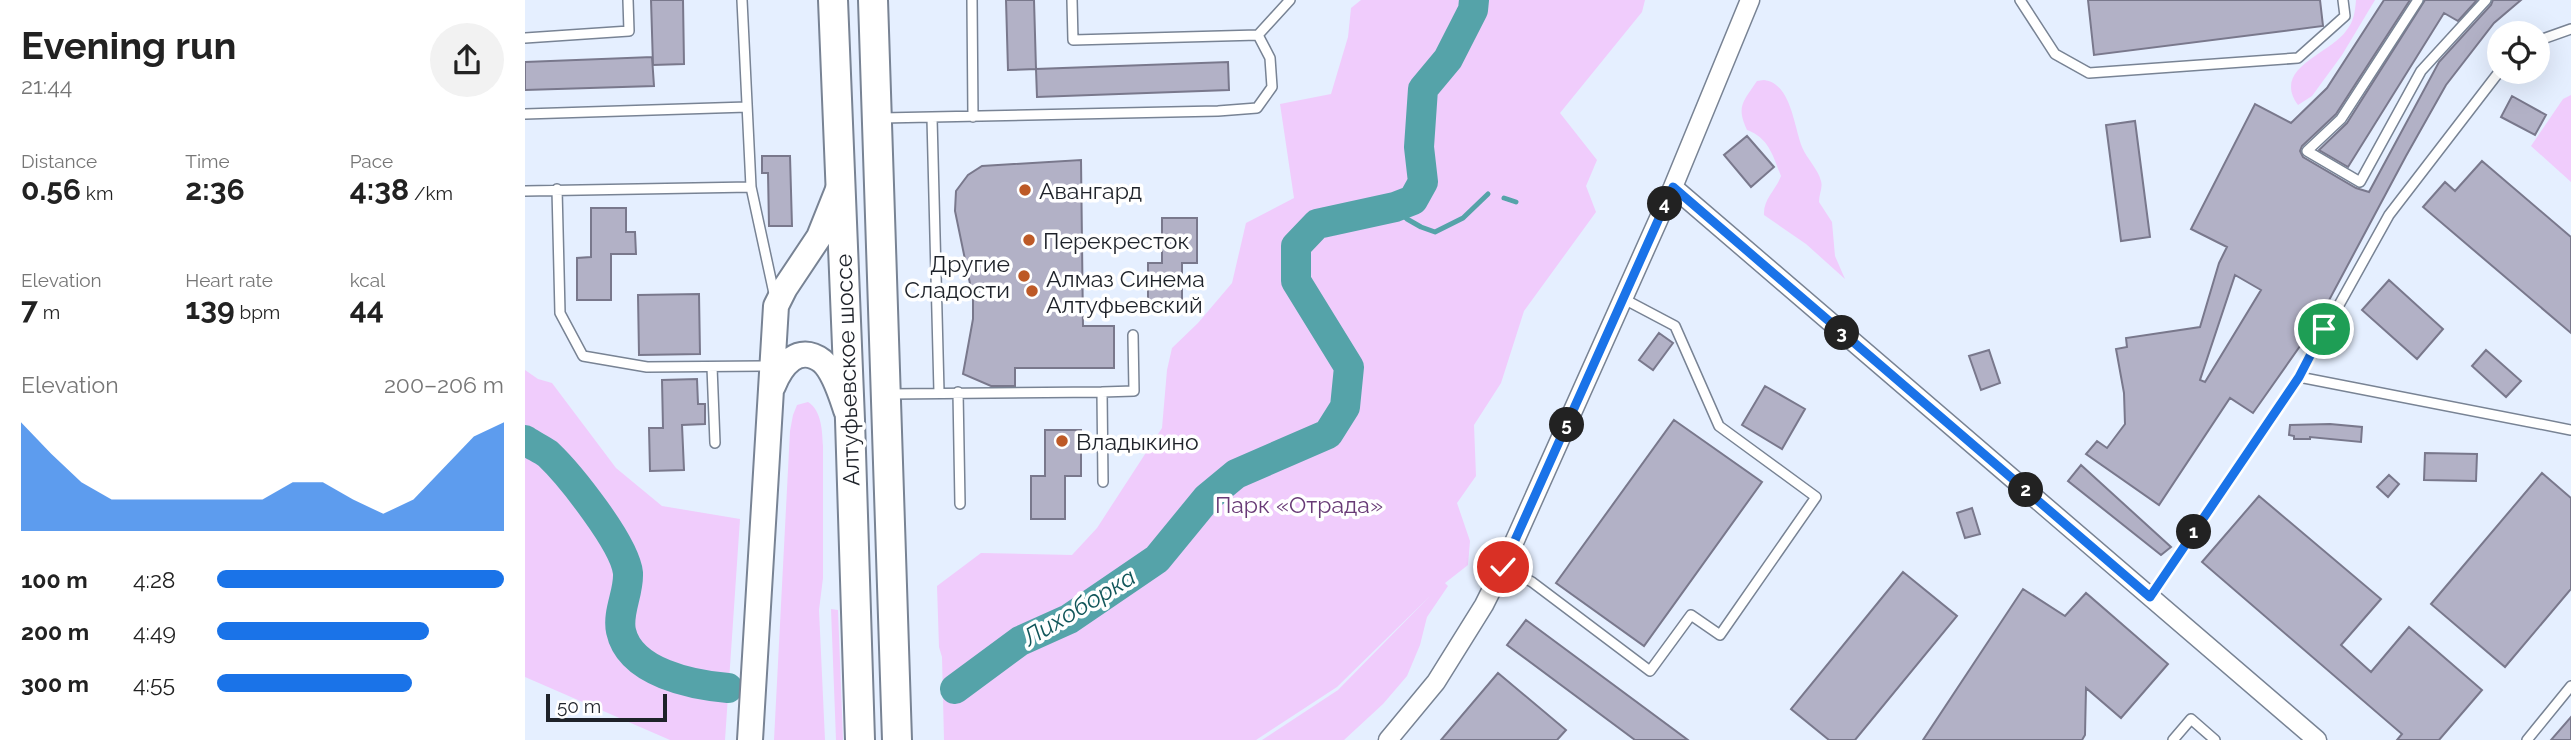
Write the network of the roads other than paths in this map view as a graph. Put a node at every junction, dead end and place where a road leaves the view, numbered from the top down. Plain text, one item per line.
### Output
1 (628, 0) edge
2 (742, 0) edge
3 (833, 0) edge
4 (873, 0) edge
5 (972, 0) edge
6 (1072, 0) edge
7 (1290, 0) edge
8 (1750, 0) edge
9 (2020, 0) edge
10 (2343, 0) edge
11 (2418, 0) edge
12 (2486, 0) edge
13 (2571, 29) edge
14 (1258, 35) junction
15 (2550, 36) edge
16 (525, 38) edge
17 (2490, 84) edge
18 (747, 107) junction
19 (525, 114) edge
20 (973, 117) junction
21 (877, 118) junction
22 (932, 118) junction
23 (751, 187) junction
24 (839, 187) junction
25 (1673, 187) junction
26 (557, 189) junction
27 (525, 191) edge
28 (1622, 298) junction
29 (776, 306) junction
30 (1133, 335) dead end
31 (712, 367) junction
32 (2299, 377) junction
33 (772, 378) junction
34 (939, 392) junction
35 (958, 392) junction
36 (1102, 392) junction
37 (885, 394) junction
38 (850, 420) junction
39 (2571, 430) edge
40 (715, 443) dead end
41 (1103, 482) dead end
42 (960, 504) dead end
43 (1503, 567) junction
44 (2150, 597) junction
45 (2571, 686) edge
46 (896, 691) junction
47 (750, 740) edge
48 (860, 740) edge
49 (897, 740) edge
50 (907, 740) edge
51 (1388, 740) edge
52 (2173, 740) edge
53 (2215, 740) edge
54 (2317, 740) edge
55 (2527, 740) edge

1 - 16 lane
2 - 18 lane
3 - 24 main road, Алтуфьевское шоссе
4 - 21 main road, Алтуфьевское шоссе
5 - 20 lane
6 - 14 lane
7 - 14 lane
8 - 25 street
9 - 10 lane
11 - 12 lane
13 - 15 lane
14 - 20 lane
17 - 32 lane
18 - 19 lane
18 - 23 lane
20 - 22 lane
21 - 22 lane
21 - 37 main road, Алтуфьевское шоссе
22 - 34 lane
23 - 26 lane
23 - 29 lane
24 - 29 main road
24 - 38 main road, Алтуфьевское шоссе
25 - 28 street
25 - 44 street
26 - 27 lane
26 - 31 lane
28 - 43 street
28 - 43 lane
29 - 33 main road
30 - 36 lane
31 - 33 lane
31 - 40 lane
32 - 39 lane
32 - 44 lane
33 - 38 main road
33 - 47 main road
34 - 35 lane
34 - 37 lane
35 - 36 lane
35 - 42 lane
36 - 41 lane
37 - 46 main road, Алтуфьевское шоссе
38 - 48 main road, Алтуфьевское шоссе
43 - 51 street
44 - 54 street
45 - 55 lane
46 - 49 main road, Алтуфьевское шоссе
46 - 50 main road
52 - 53 lane

